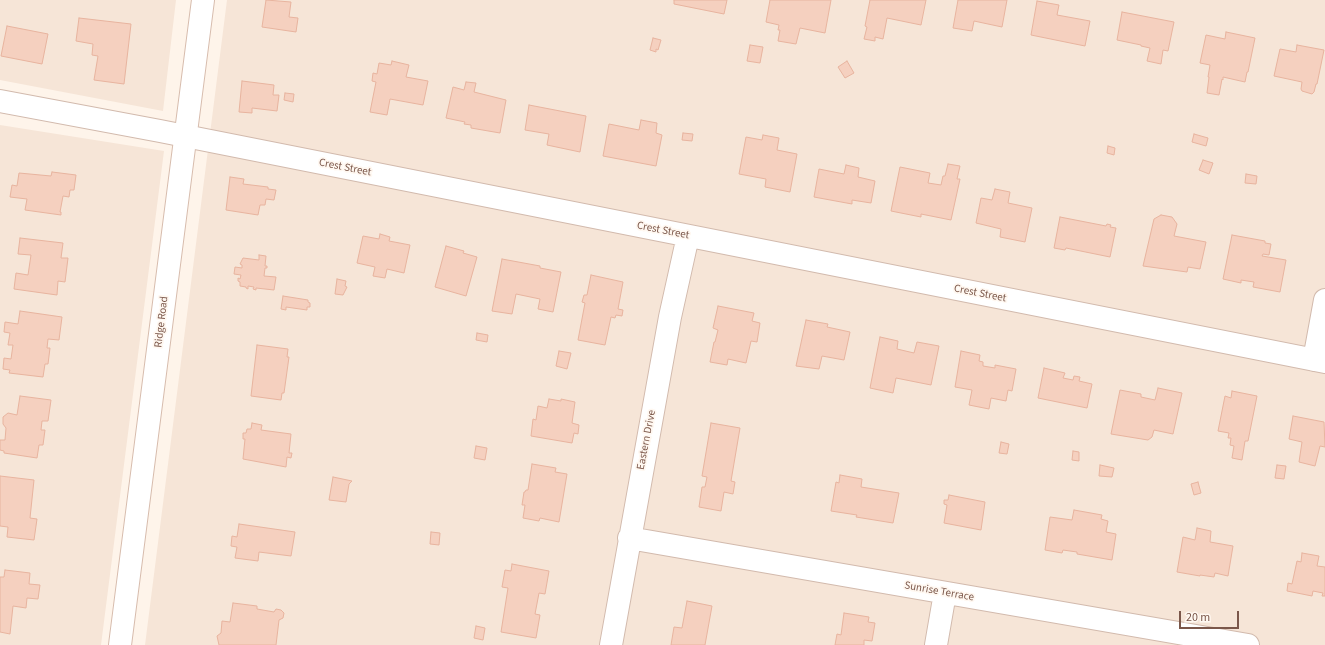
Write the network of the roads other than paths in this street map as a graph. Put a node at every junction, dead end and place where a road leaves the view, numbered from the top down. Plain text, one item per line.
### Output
1 (203, 0) edge
2 (0, 101) edge
3 (185, 136) junction
4 (688, 236) junction
5 (1325, 300) edge
6 (1319, 361) edge
7 (629, 538) junction
8 (945, 593) junction
9 (120, 645) edge
10 (611, 645) edge
11 (936, 645) edge
12 (1248, 645) edge

1 - 3 street, Ridge Road
2 - 3 street, Crest Street
3 - 4 street, Crest Street
3 - 9 street, Ridge Road
4 - 6 street, Crest Street
4 - 7 street, Eastern Drive
5 - 6 street
7 - 8 street, Sunrise Terrace
7 - 10 street, Eastern Drive
8 - 11 street
8 - 12 street, Sunrise Terrace

